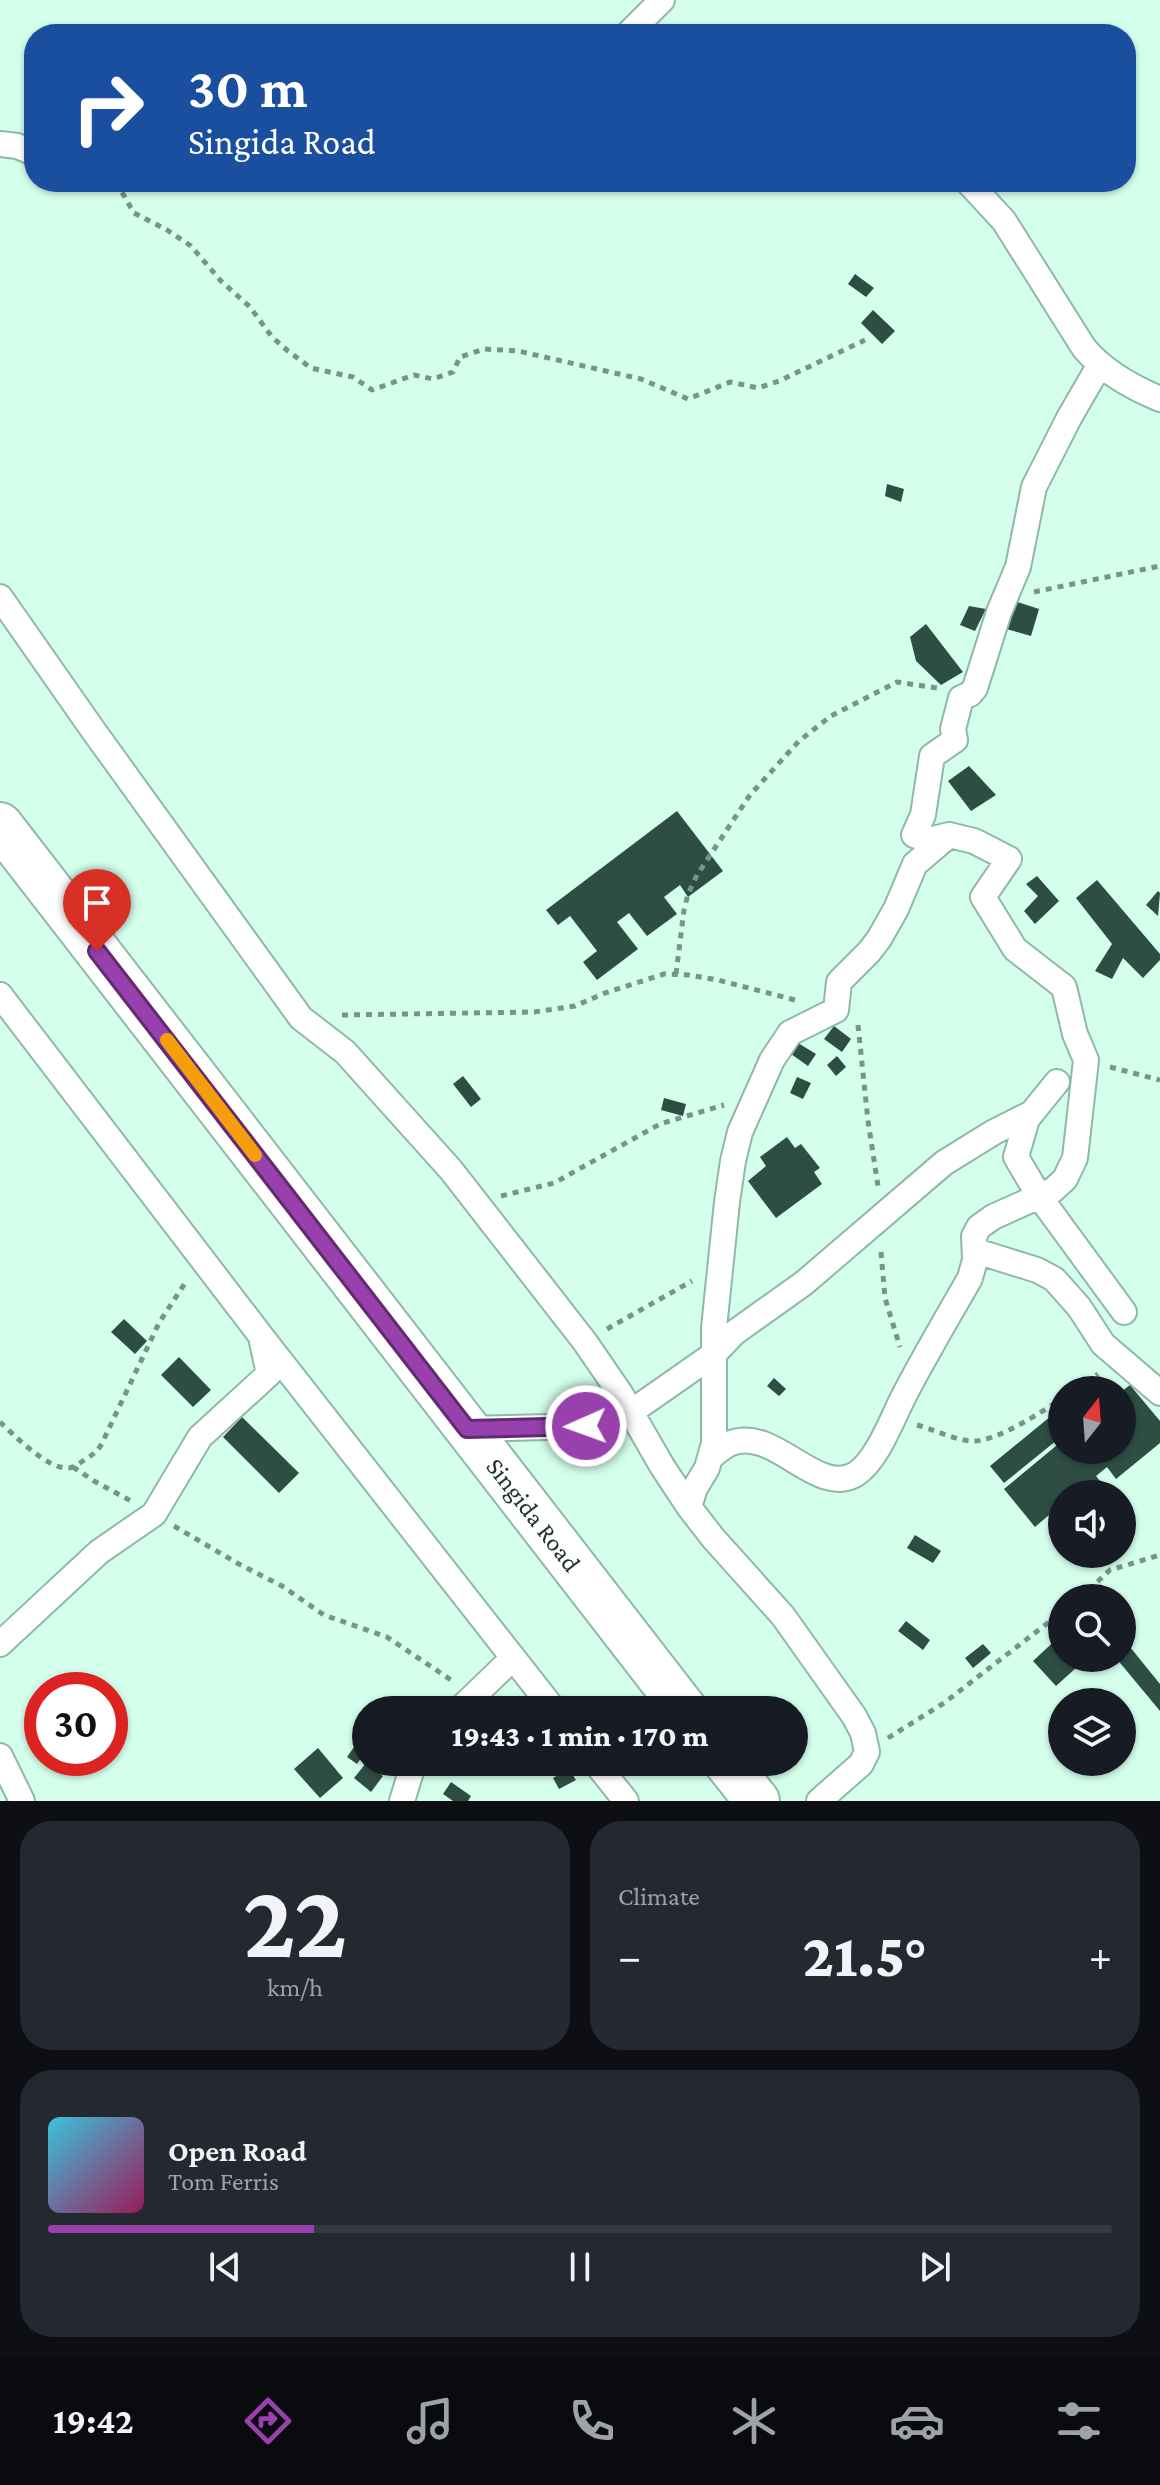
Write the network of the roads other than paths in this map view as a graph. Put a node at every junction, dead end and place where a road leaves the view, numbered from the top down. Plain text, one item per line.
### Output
1 (662, 0) edge
2 (638, 24) edge
3 (0, 144) edge
4 (24, 149) edge
5 (977, 192) edge
6 (1099, 366) junction
7 (1154, 389) edge
8 (0, 597) edge
9 (0, 825) edge
10 (949, 835) junction
11 (0, 995) edge
12 (1057, 1082) dead end
13 (1032, 1113) junction
14 (1039, 1196) junction
15 (976, 1251) junction
16 (1124, 1312) dead end
17 (261, 1336) junction
18 (714, 1354) junction
19 (1160, 1393) edge
20 (631, 1412) junction
21 (467, 1429) junction
22 (711, 1457) junction
23 (689, 1507) junction
24 (0, 1644) edge
25 (513, 1658) junction
26 (474, 1696) edge
27 (543, 1696) edge
28 (674, 1696) edge
29 (0, 1756) edge
30 (410, 1776) edge
31 (606, 1776) edge
32 (737, 1776) edge
33 (22, 1801) edge
34 (402, 1801) edge
35 (626, 1801) edge
36 (757, 1801) edge
37 (819, 1801) edge

1 - 2 street
3 - 4 street
5 - 6 street
6 - 7 street
6 - 10 street
8 - 20 street
9 - 21 highway, Singida Road
10 - 14 street
10 - 18 street
11 - 17 street
12 - 13 street
13 - 14 street
13 - 18 street
14 - 15 street
14 - 16 street
15 - 19 street
15 - 22 street
17 - 24 street
17 - 25 street
18 - 20 street
18 - 22 street
20 - 21 street
20 - 23 street
21 - 28 highway, Singida Road
22 - 23 street
23 - 37 street
25 - 26 street
25 - 27 street
29 - 33 street
30 - 34 street
31 - 35 street
32 - 36 highway

